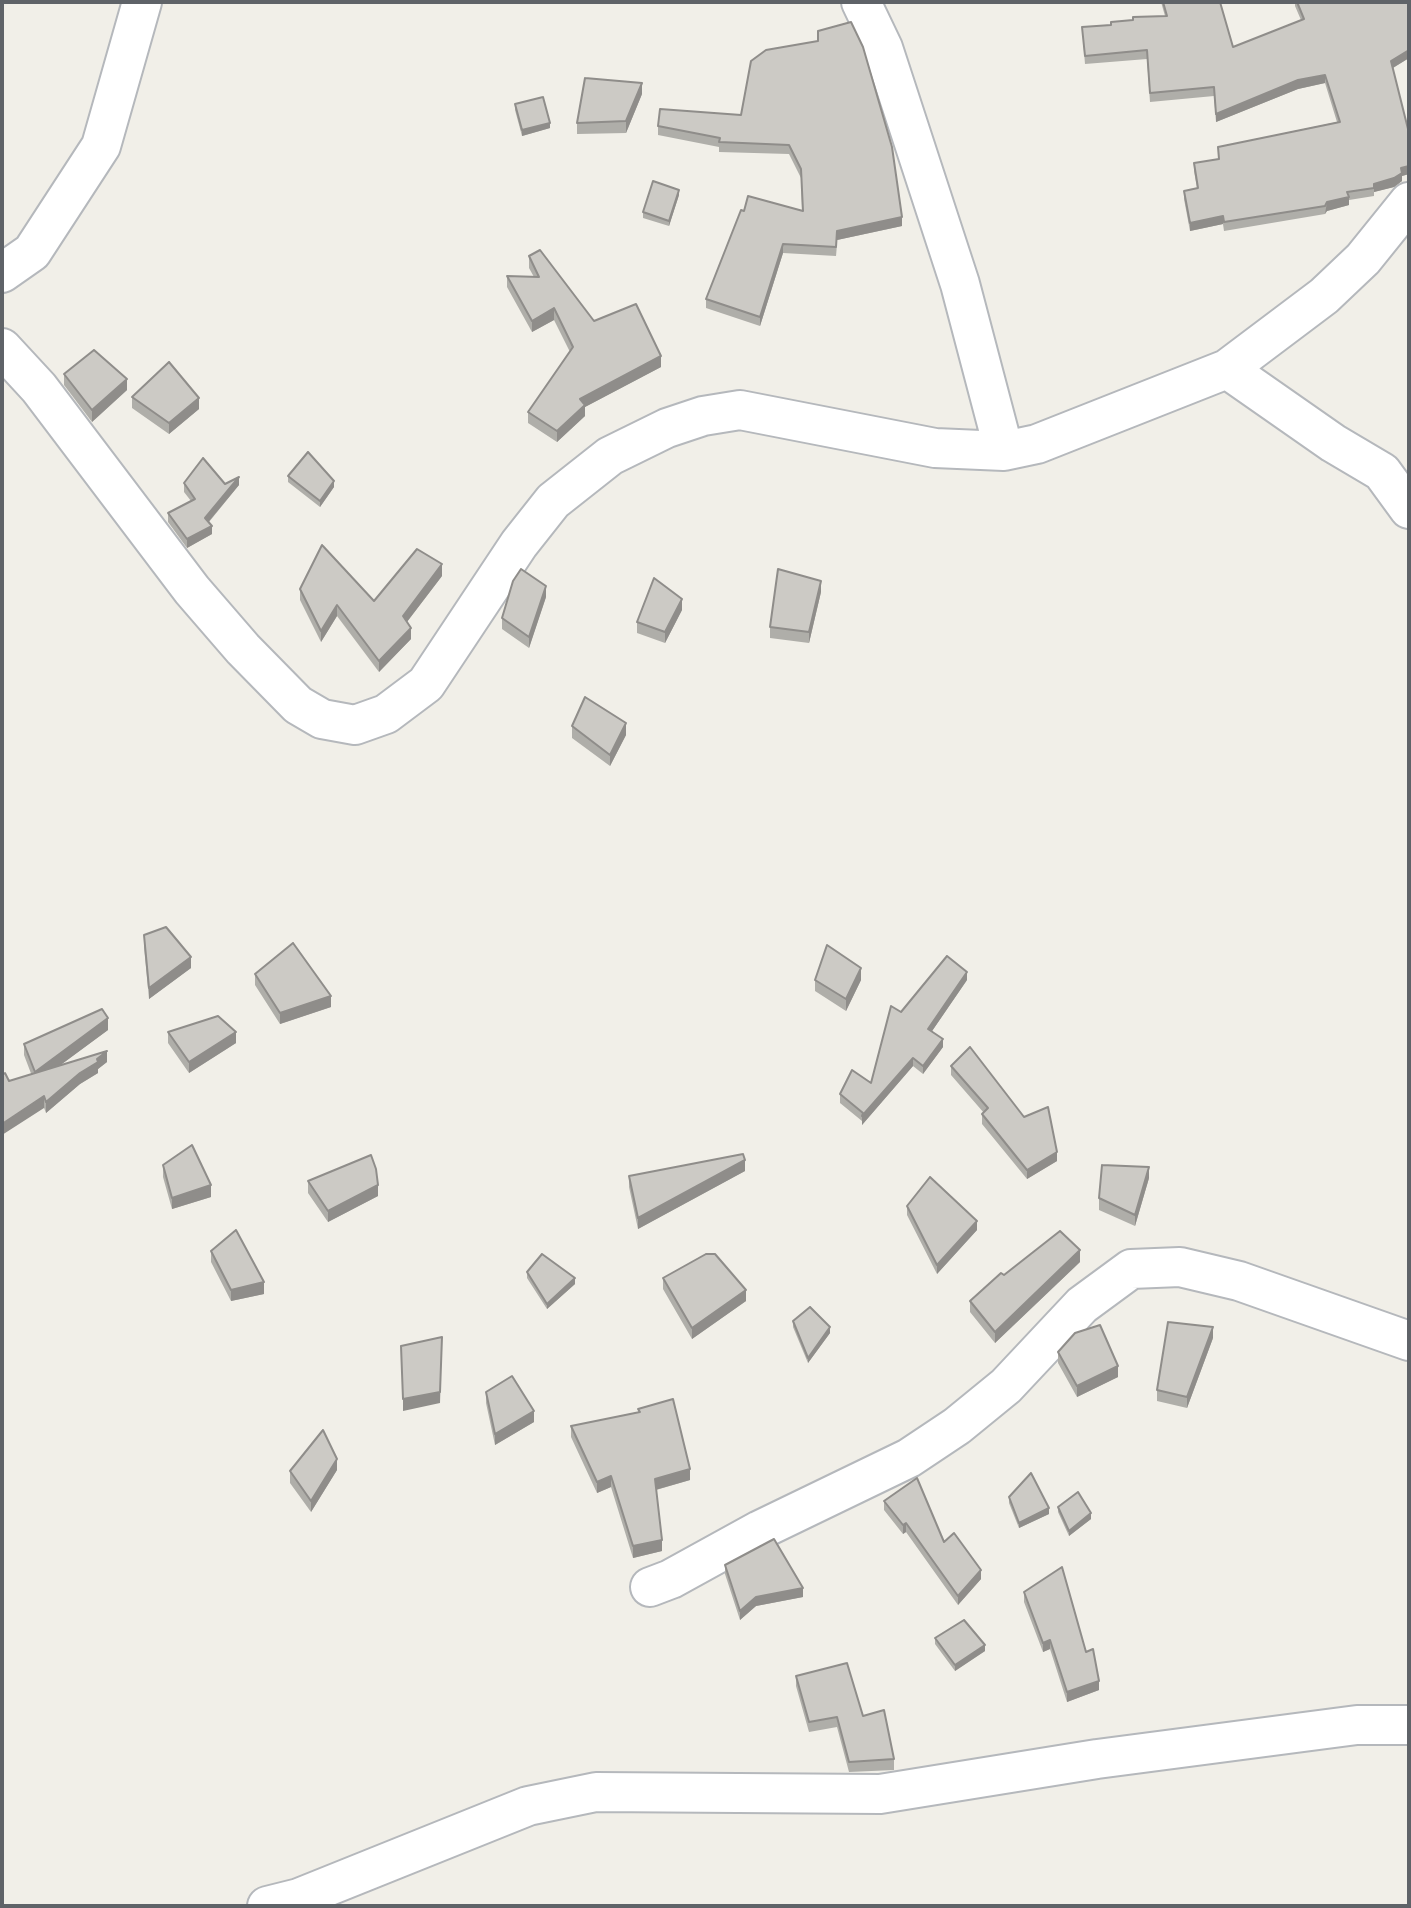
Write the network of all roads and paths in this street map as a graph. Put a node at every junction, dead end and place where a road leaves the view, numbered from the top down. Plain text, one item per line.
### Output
1 (142, 2) edge
2 (861, 2) edge
3 (1409, 202) edge
4 (2, 273) edge
5 (2, 348) edge
6 (1227, 369) junction
7 (1004, 451) junction
8 (1409, 509) edge
9 (1409, 1341) edge
10 (650, 1587) dead end
11 (1409, 1725) edge
12 (267, 1906) edge

1 - 4 street
2 - 7 street
3 - 6 street
5 - 7 street
6 - 7 street
6 - 8 street
9 - 10 street
11 - 12 street

